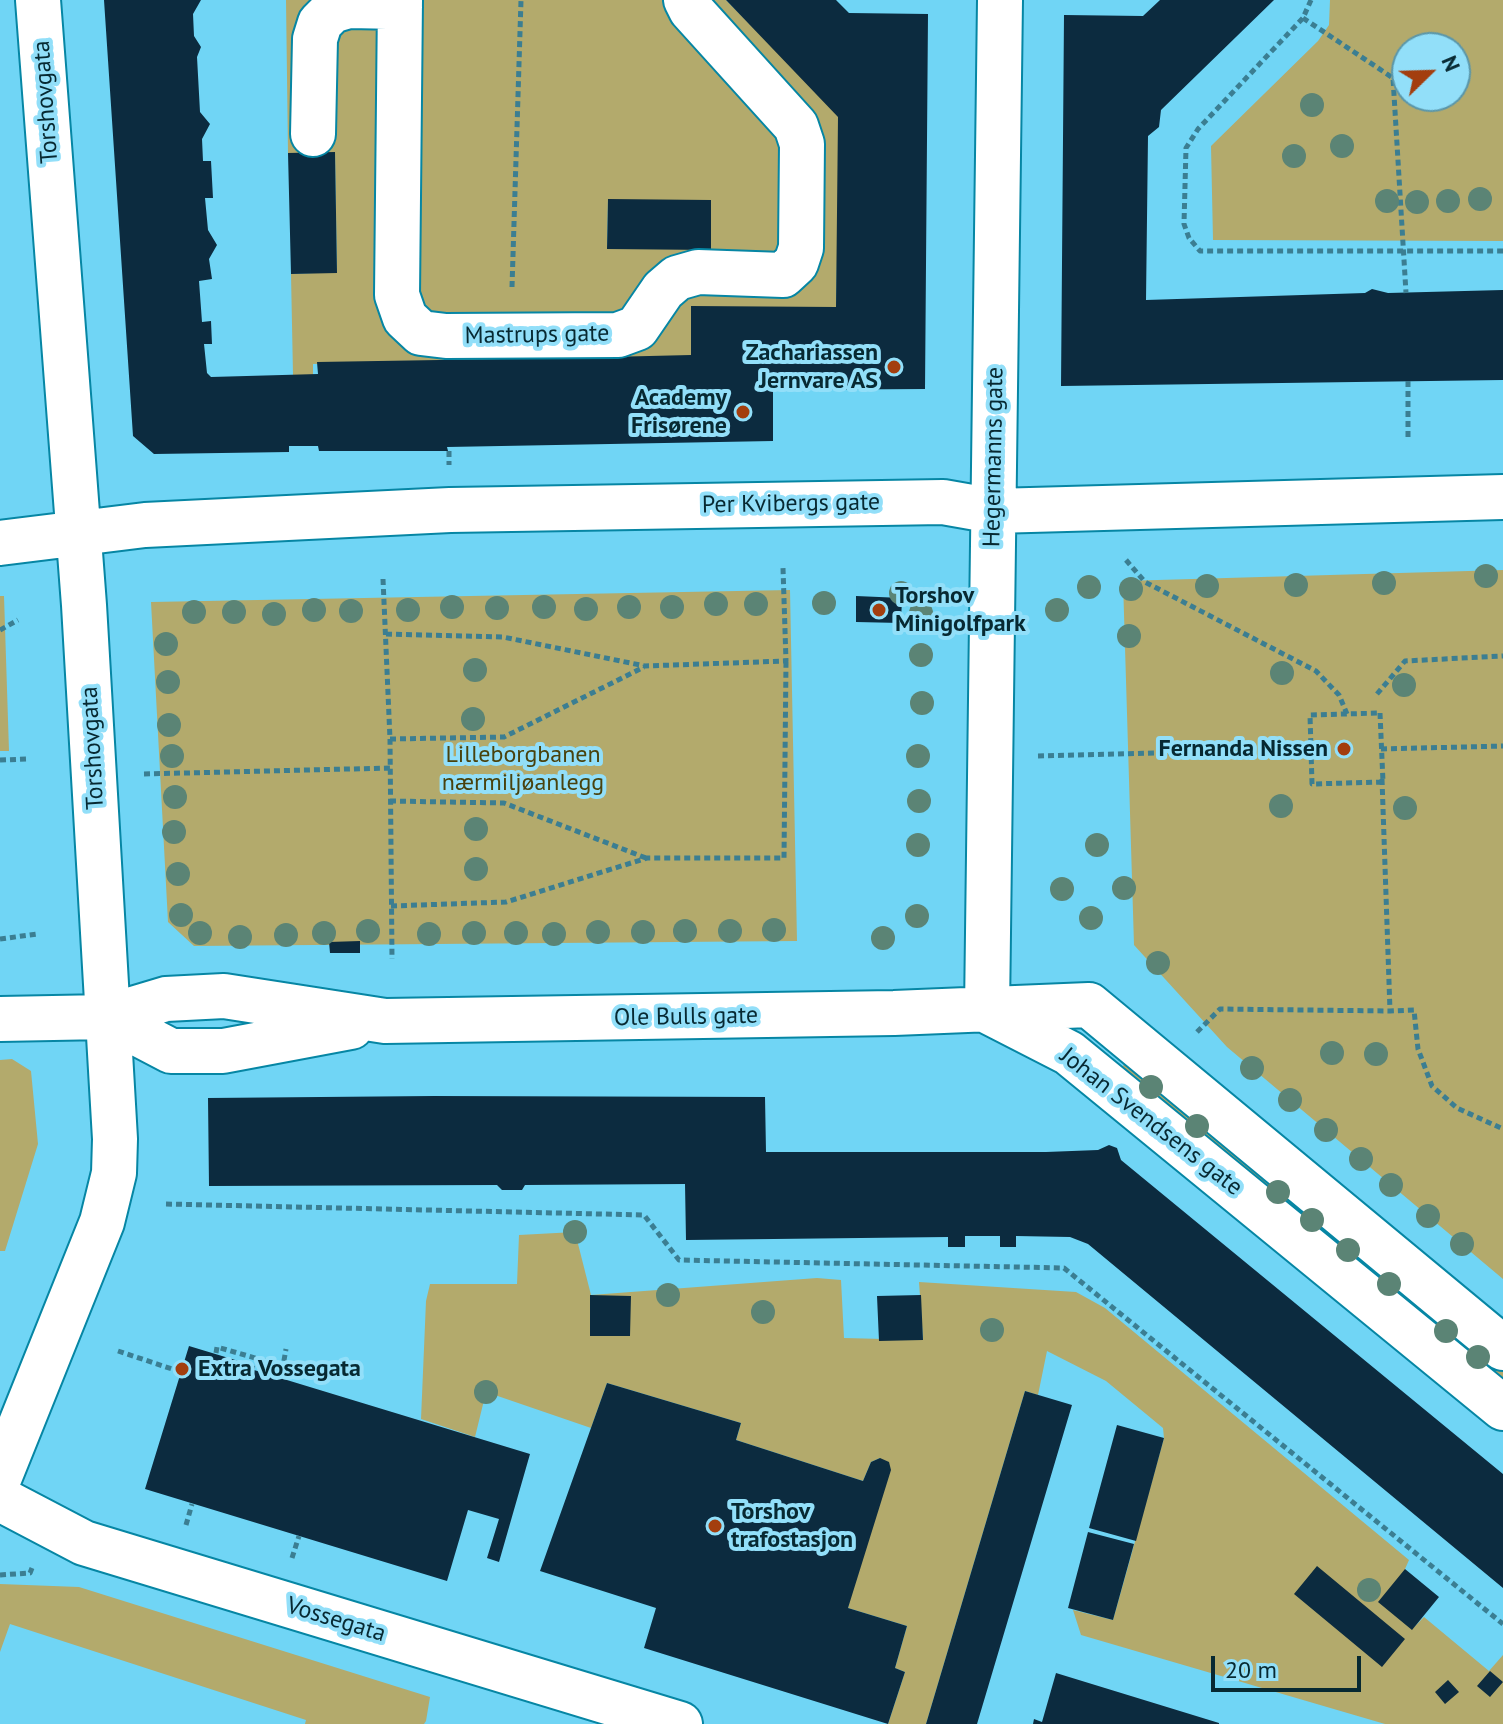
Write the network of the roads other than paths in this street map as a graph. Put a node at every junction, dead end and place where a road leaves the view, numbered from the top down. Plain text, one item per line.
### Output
1 (38, 0) edge
2 (686, 0) edge
3 (1000, 0) edge
4 (400, 3) edge
5 (313, 134) dead end
6 (1503, 497) edge
7 (994, 511) junction
8 (78, 536) junction
9 (0, 543) edge
10 (987, 1010) junction
11 (106, 1017) junction
12 (0, 1019) edge
13 (1503, 1348) edge
14 (1503, 1408) edge
15 (0, 1476) edge
16 (0, 1499) edge
17 (680, 1724) edge

1 - 8 street, Torshovgata
2 - 4 street, Mastrups gate
3 - 7 street, Hegermanns gate
4 - 5 street, Mastrups gate
6 - 7 street, Per Kvibergs gate
7 - 8 street, Per Kvibergs gate
7 - 10 street, Hegermanns gate
8 - 9 street, Per Kvibergs gate
8 - 11 street, Torshovgata
10 - 11 street, Ole Bulls gate
10 - 13 street, Johan Svendsens gate
10 - 14 street, Johan Svendsens gate
11 - 12 street, Ole Bulls gate
11 - 15 street, Torshovgata
16 - 17 street, Vossegata

